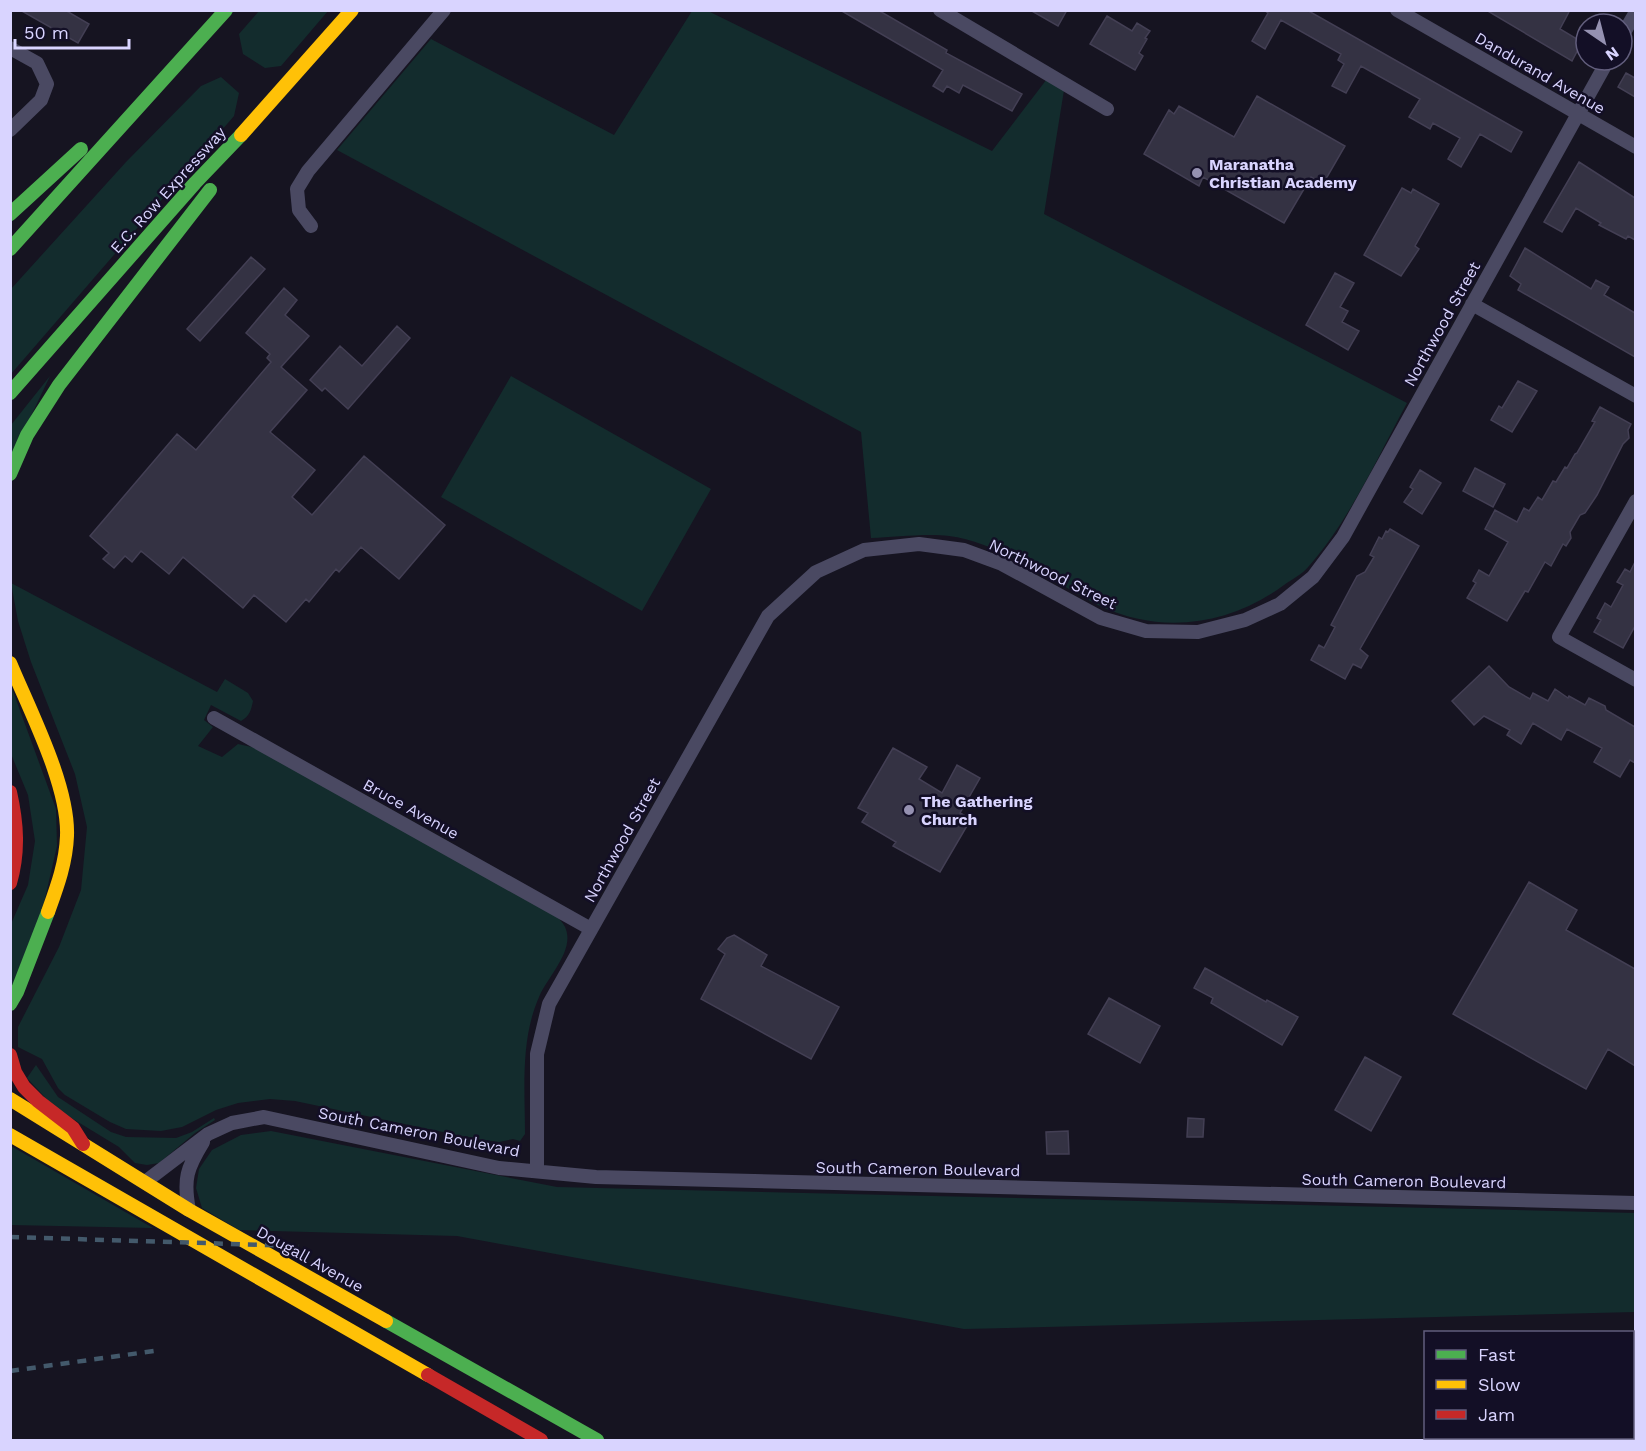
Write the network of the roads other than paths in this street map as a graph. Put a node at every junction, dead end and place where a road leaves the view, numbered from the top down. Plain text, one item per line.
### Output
1 (226, 10) edge
2 (352, 10) edge
3 (444, 10) edge
4 (940, 10) edge
5 (1397, 10) edge
6 (201, 39) junction
7 (10, 48) edge
8 (1601, 72) edge
9 (270, 104) junction
10 (1107, 110) dead end
11 (1579, 113) junction
12 (10, 130) edge
13 (1635, 147) edge
14 (10, 214) edge
15 (311, 226) dead end
16 (10, 249) edge
17 (1472, 304) junction
18 (10, 393) edge
19 (1635, 396) edge
20 (10, 474) edge
21 (1635, 501) edge
22 (10, 663) edge
23 (1635, 680) edge
24 (214, 717) dead end
25 (10, 792) edge
26 (10, 883) edge
27 (591, 929) junction
28 (14, 1004) edge
29 (10, 1055) edge
30 (10, 1100) edge
31 (208, 1134) junction
32 (10, 1135) edge
33 (83, 1144) junction
34 (537, 1171) junction
35 (145, 1182) junction
36 (1635, 1203) edge
37 (189, 1210) junction
38 (541, 1440) edge
39 (597, 1440) edge

1 - 6 main road
2 - 9 main road, E.C. Row Expressway
3 - 15 street
4 - 10 street
5 - 11 street, Dandurand Avenue
6 - 14 main road
6 - 16 main road
7 - 12 street
8 - 11 street, Northwood Street
9 - 18 main road, E.C. Row Expressway
9 - 20 main road
11 - 13 street, Dandurand Avenue
11 - 17 street, Northwood Street
17 - 19 street
17 - 27 street, Northwood Street
21 - 23 street
22 - 28 main road
24 - 27 street, Bruce Avenue
25 - 26 main road
27 - 34 street, Northwood Street
29 - 33 main road
30 - 33 main road, Dougall Avenue
31 - 34 street, South Cameron Boulevard
31 - 35 street, South Cameron Boulevard
31 - 37 street
32 - 38 main road
33 - 35 main road, Dougall Avenue
34 - 36 street, South Cameron Boulevard
35 - 37 main road, Dougall Avenue
37 - 39 main road, Dougall Avenue

